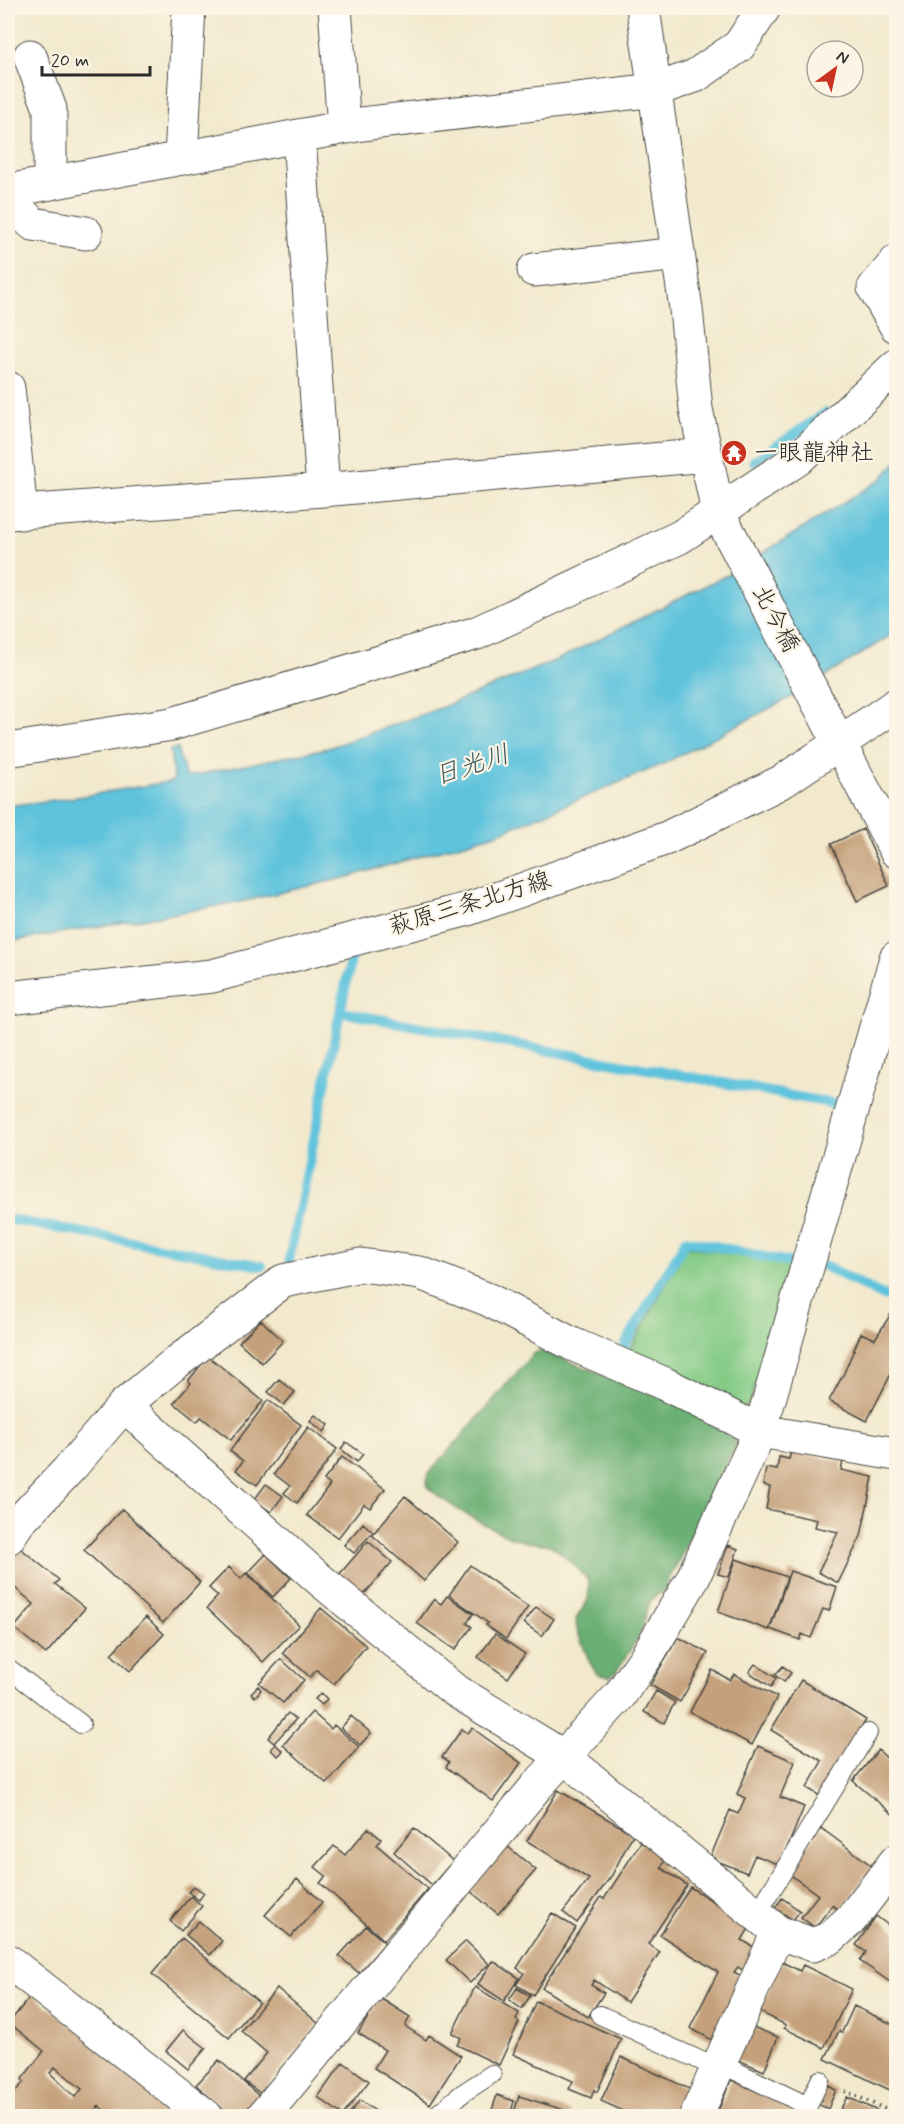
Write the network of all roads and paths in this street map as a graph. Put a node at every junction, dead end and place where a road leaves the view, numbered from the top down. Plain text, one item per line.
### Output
1 (189, 8) edge
2 (335, 8) edge
3 (643, 8) edge
4 (764, 8) edge
5 (30, 56) dead end
6 (655, 90) junction
7 (344, 127) junction
8 (299, 136) junction
9 (181, 158) junction
10 (50, 183) junction
11 (8, 191) edge
12 (8, 200) edge
13 (86, 233) dead end
14 (678, 254) junction
15 (897, 262) edge
16 (534, 270) dead end
17 (897, 326) edge
18 (897, 366) edge
19 (8, 388) edge
20 (706, 454) junction
21 (323, 490) junction
22 (718, 512) junction
23 (14, 513) edge
24 (897, 705) edge
25 (836, 734) junction
26 (8, 750) edge
27 (897, 851) edge
28 (897, 958) edge
29 (8, 998) edge
30 (124, 1406) junction
31 (760, 1431) junction
32 (897, 1454) edge
33 (8, 1538) edge
34 (8, 1668) edge
35 (81, 1724) dead end
36 (868, 1732) dead end
37 (564, 1757) junction
38 (897, 1861) edge
39 (768, 1923) junction
40 (8, 1961) edge
41 (600, 2015) dead end
42 (718, 2066) junction
43 (492, 2074) dead end
44 (820, 2080) joint
45 (897, 2114) edge
46 (206, 2116) edge
47 (263, 2116) edge
48 (435, 2116) edge
49 (696, 2116) edge

1 - 9 street
2 - 7 street
3 - 6 street, 北今橋
4 - 6 street
5 - 10 street
6 - 7 street
6 - 14 street, 北今橋
7 - 8 street
8 - 9 street
8 - 21 street
9 - 10 street
10 - 11 street
12 - 13 street
14 - 16 street
14 - 20 street, 北今橋
15 - 17 street
18 - 22 street
19 - 23 street
20 - 21 street
20 - 22 street, 北今橋
21 - 23 street
22 - 25 street, 北今橋
22 - 26 street
24 - 25 street, 萩原三条北方線
25 - 27 street, 北今橋
25 - 29 street, 萩原三条北方線
28 - 31 street
30 - 31 street
30 - 33 street
30 - 37 street
31 - 32 street
31 - 37 street
34 - 35 lane
36 - 39 lane
37 - 39 street
37 - 47 street
38 - 39 street
39 - 42 street
40 - 46 street
41 - 42 lane
42 - 44 lane
42 - 49 street
43 - 48 lane
44 - 45 path

